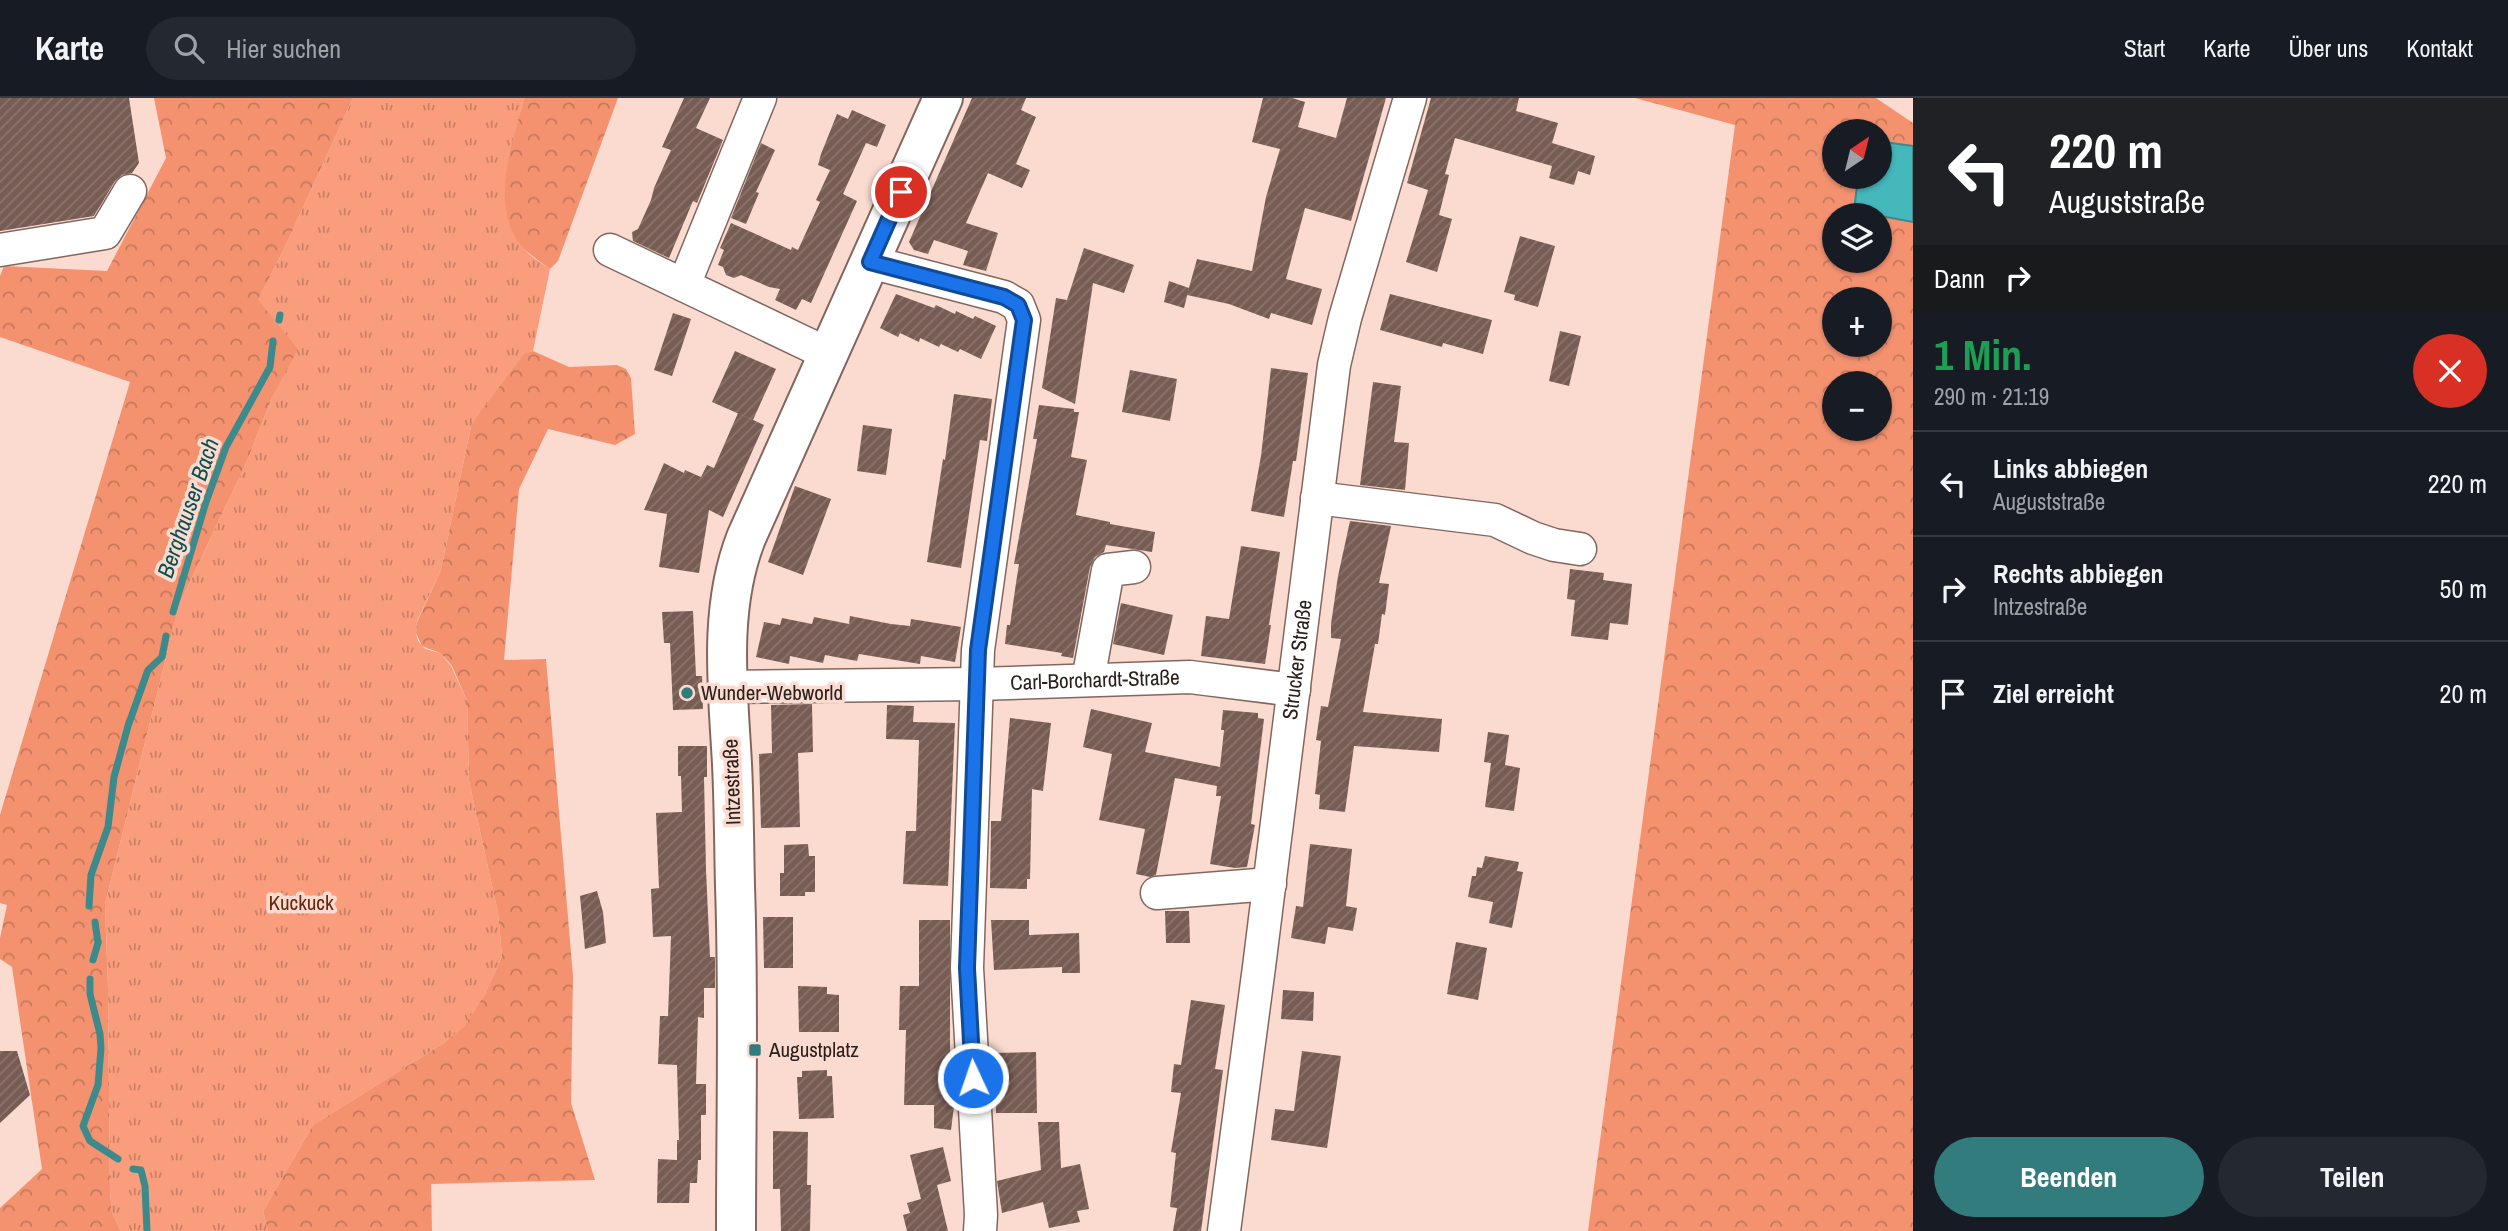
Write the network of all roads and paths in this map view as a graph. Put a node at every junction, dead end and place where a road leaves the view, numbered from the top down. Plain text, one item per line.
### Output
1 (760, 98) edge
2 (943, 98) edge
3 (1410, 98) edge
4 (130, 191) dead end
5 (0, 250) edge
6 (610, 250) dead end
7 (870, 262) junction
8 (684, 285) junction
9 (828, 354) junction
10 (1317, 498) junction
11 (1580, 549) dead end
12 (1134, 567) dead end
13 (1088, 680) junction
14 (977, 684) junction
15 (727, 687) junction
16 (1294, 690) junction
17 (1270, 884) junction
18 (1157, 893) dead end
19 (736, 1231) edge
20 (980, 1231) edge
21 (1224, 1231) edge

1 - 8 street
2 - 7 main road, Intzestraße
3 - 10 street, Strucker Straße
4 - 5 street
6 - 8 street
7 - 9 main road, Intzestraße
7 - 14 street
8 - 9 street
9 - 15 main road, Intzestraße
10 - 11 street
10 - 16 street, Strucker Straße
12 - 13 street
13 - 14 street, Carl-Borchardt-Straße
13 - 16 street, Carl-Borchardt-Straße
14 - 15 street, Carl-Borchardt-Straße
14 - 20 street
15 - 19 main road, Intzestraße
16 - 17 street, Strucker Straße
17 - 18 street
17 - 21 street, Strucker Straße

